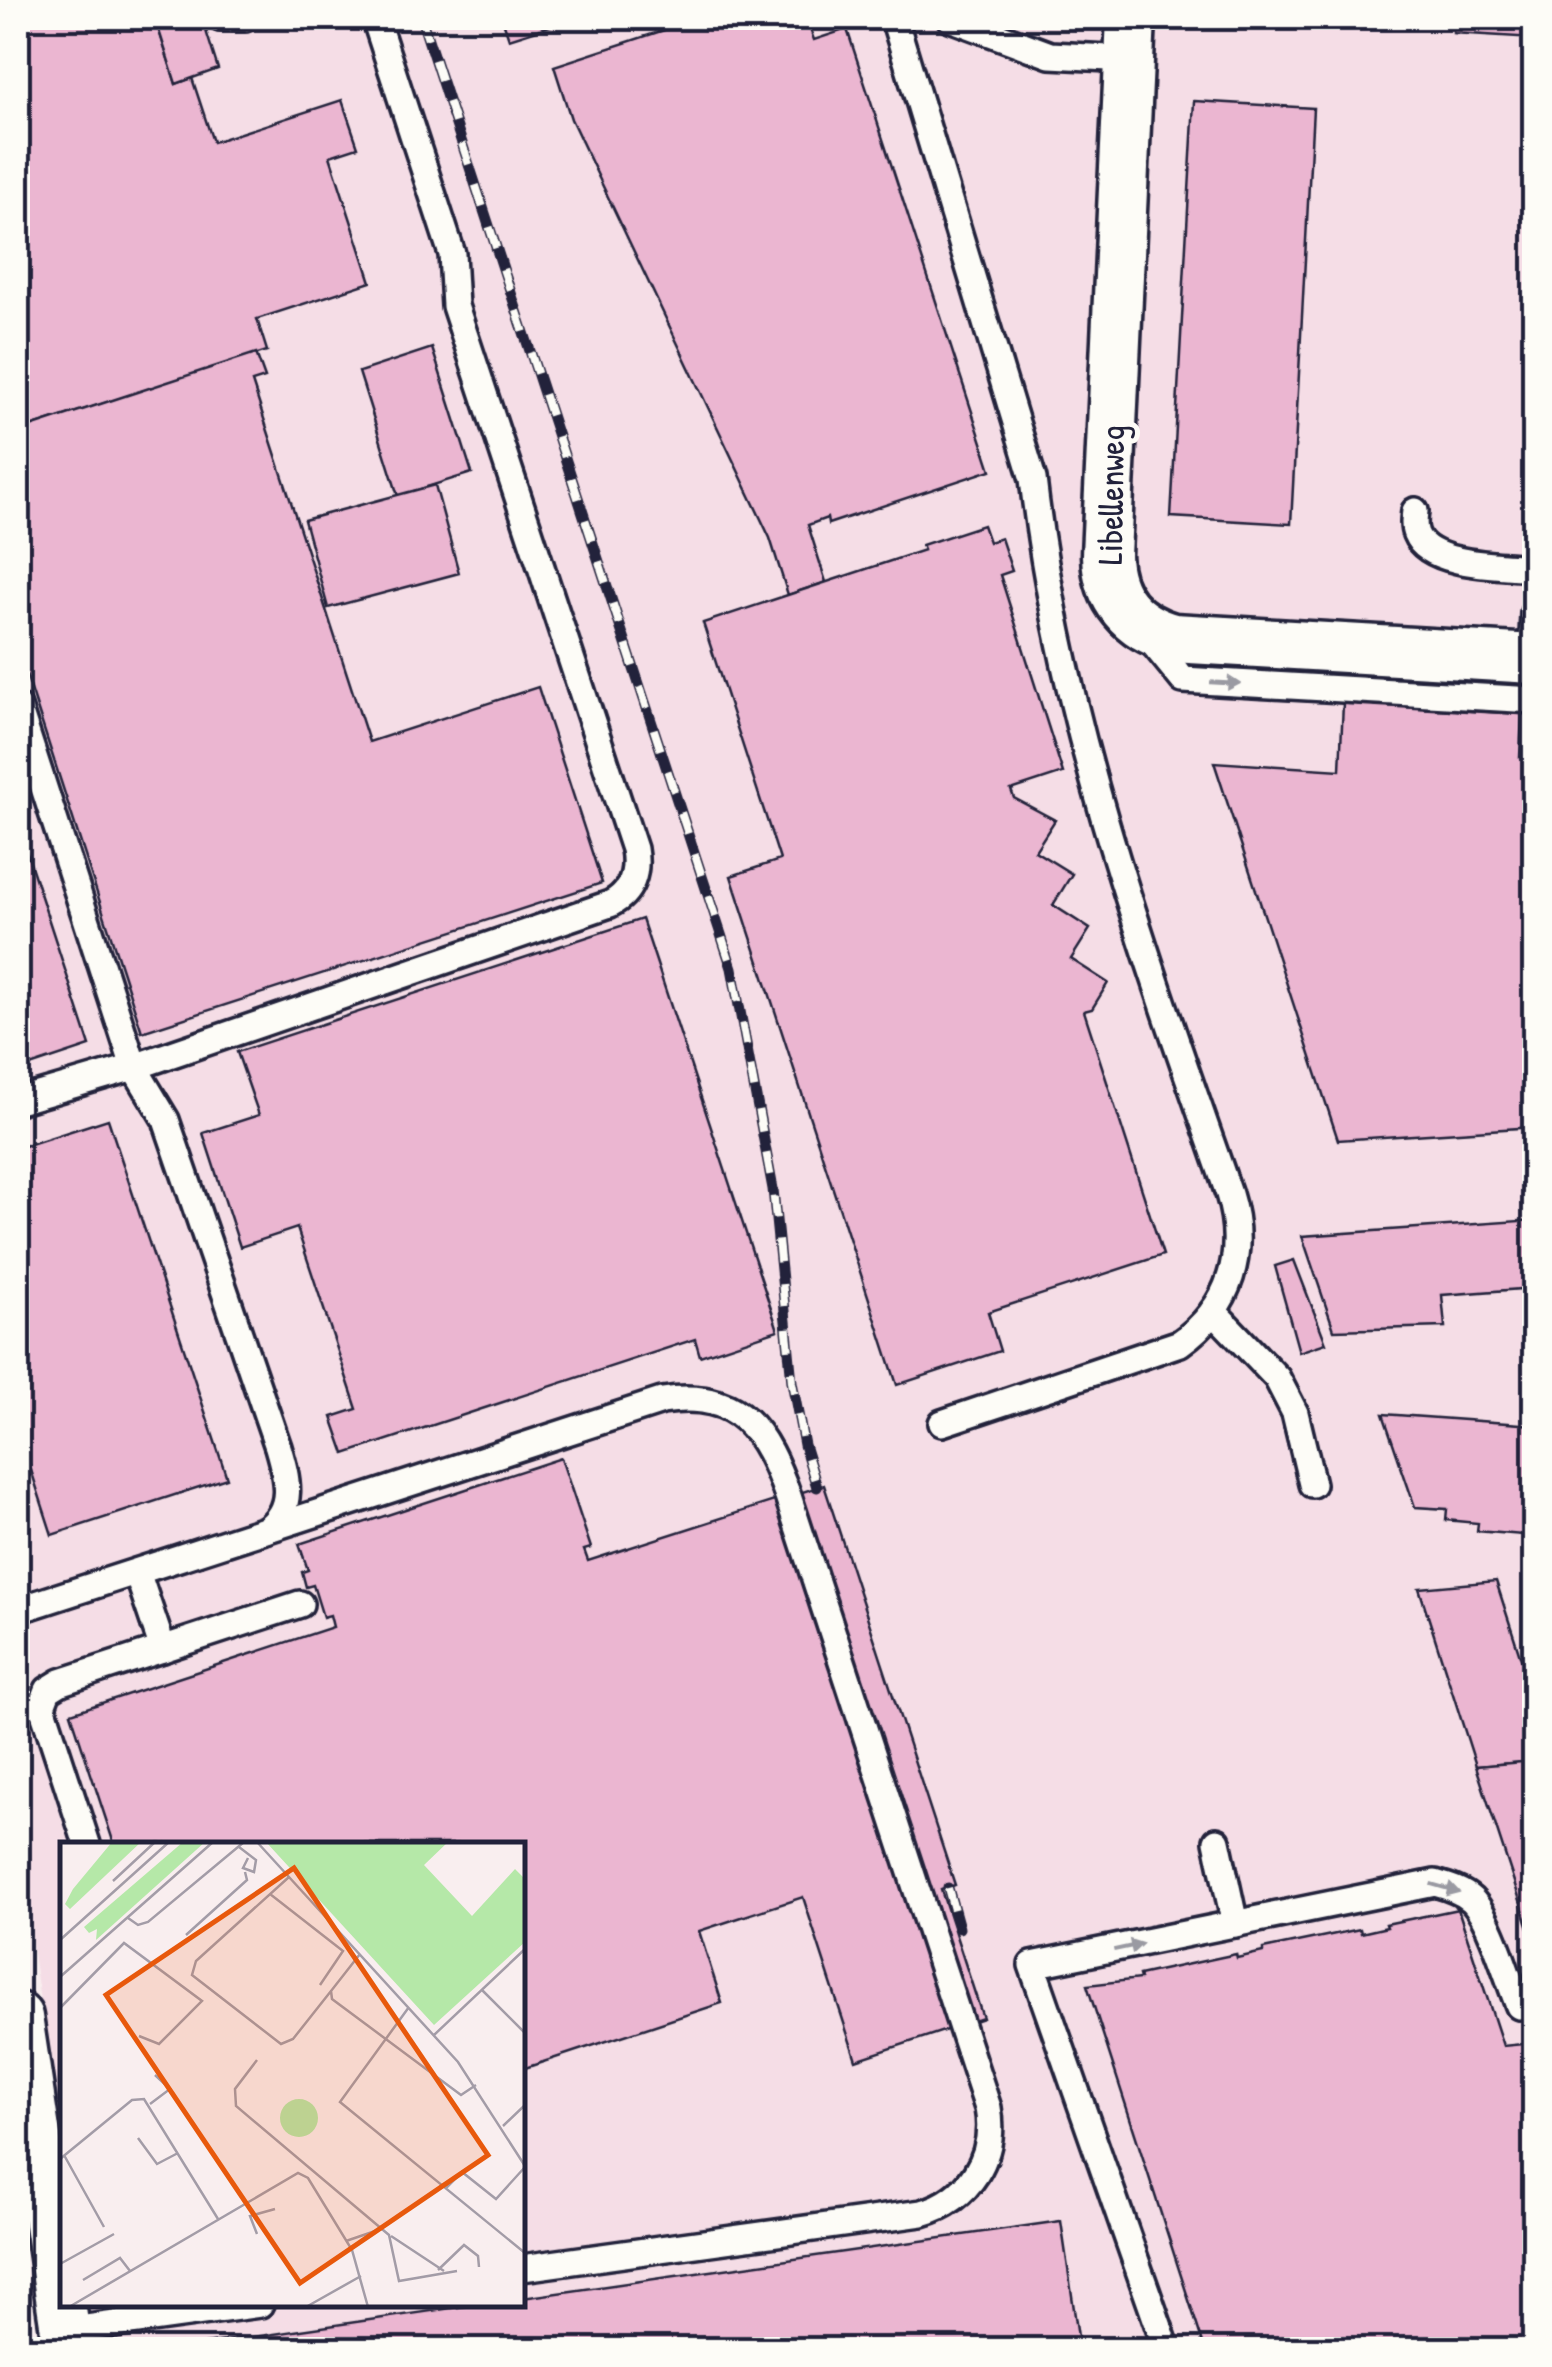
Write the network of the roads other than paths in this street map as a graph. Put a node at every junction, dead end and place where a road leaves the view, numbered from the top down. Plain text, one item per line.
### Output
1 (220, 18) edge
2 (245, 18) edge
3 (375, 18) edge
4 (894, 18) edge
5 (950, 18) edge
6 (1130, 38) edge
7 (1415, 511) dead end
8 (1534, 568) edge
9 (1534, 658) edge
10 (18, 707) edge
11 (134, 1066) junction
12 (18, 1101) edge
13 (1213, 1311) junction
14 (942, 1423) dead end
15 (1312, 1484) dead end
16 (266, 1530) junction
17 (137, 1572) junction
18 (300, 1604) dead end
19 (18, 1610) edge
20 (163, 1649) junction
21 (1217, 1841) dead end
22 (86, 1842) edge
23 (1235, 1924) junction
24 (1519, 2006) dead end
25 (18, 2017) edge
26 (525, 2268) edge
27 (60, 2300) edge
28 (61, 2307) edge
29 (236, 2307) edge
30 (66, 2340) edge
31 (1167, 2350) edge

1 - 2 lane
3 - 11 lane
4 - 13 lane
5 - 6 lane
6 - 9 street, Libellenweg
7 - 8 lane
10 - 11 lane
11 - 12 lane
11 - 16 lane
13 - 14 lane
13 - 15 lane
16 - 17 lane
16 - 26 lane
17 - 19 lane
17 - 20 lane
18 - 20 lane
20 - 22 lane
21 - 23 lane
23 -> 24 lane
31 -> 23 lane
25 - 27 street
28 - 30 street
29 - 30 lane

